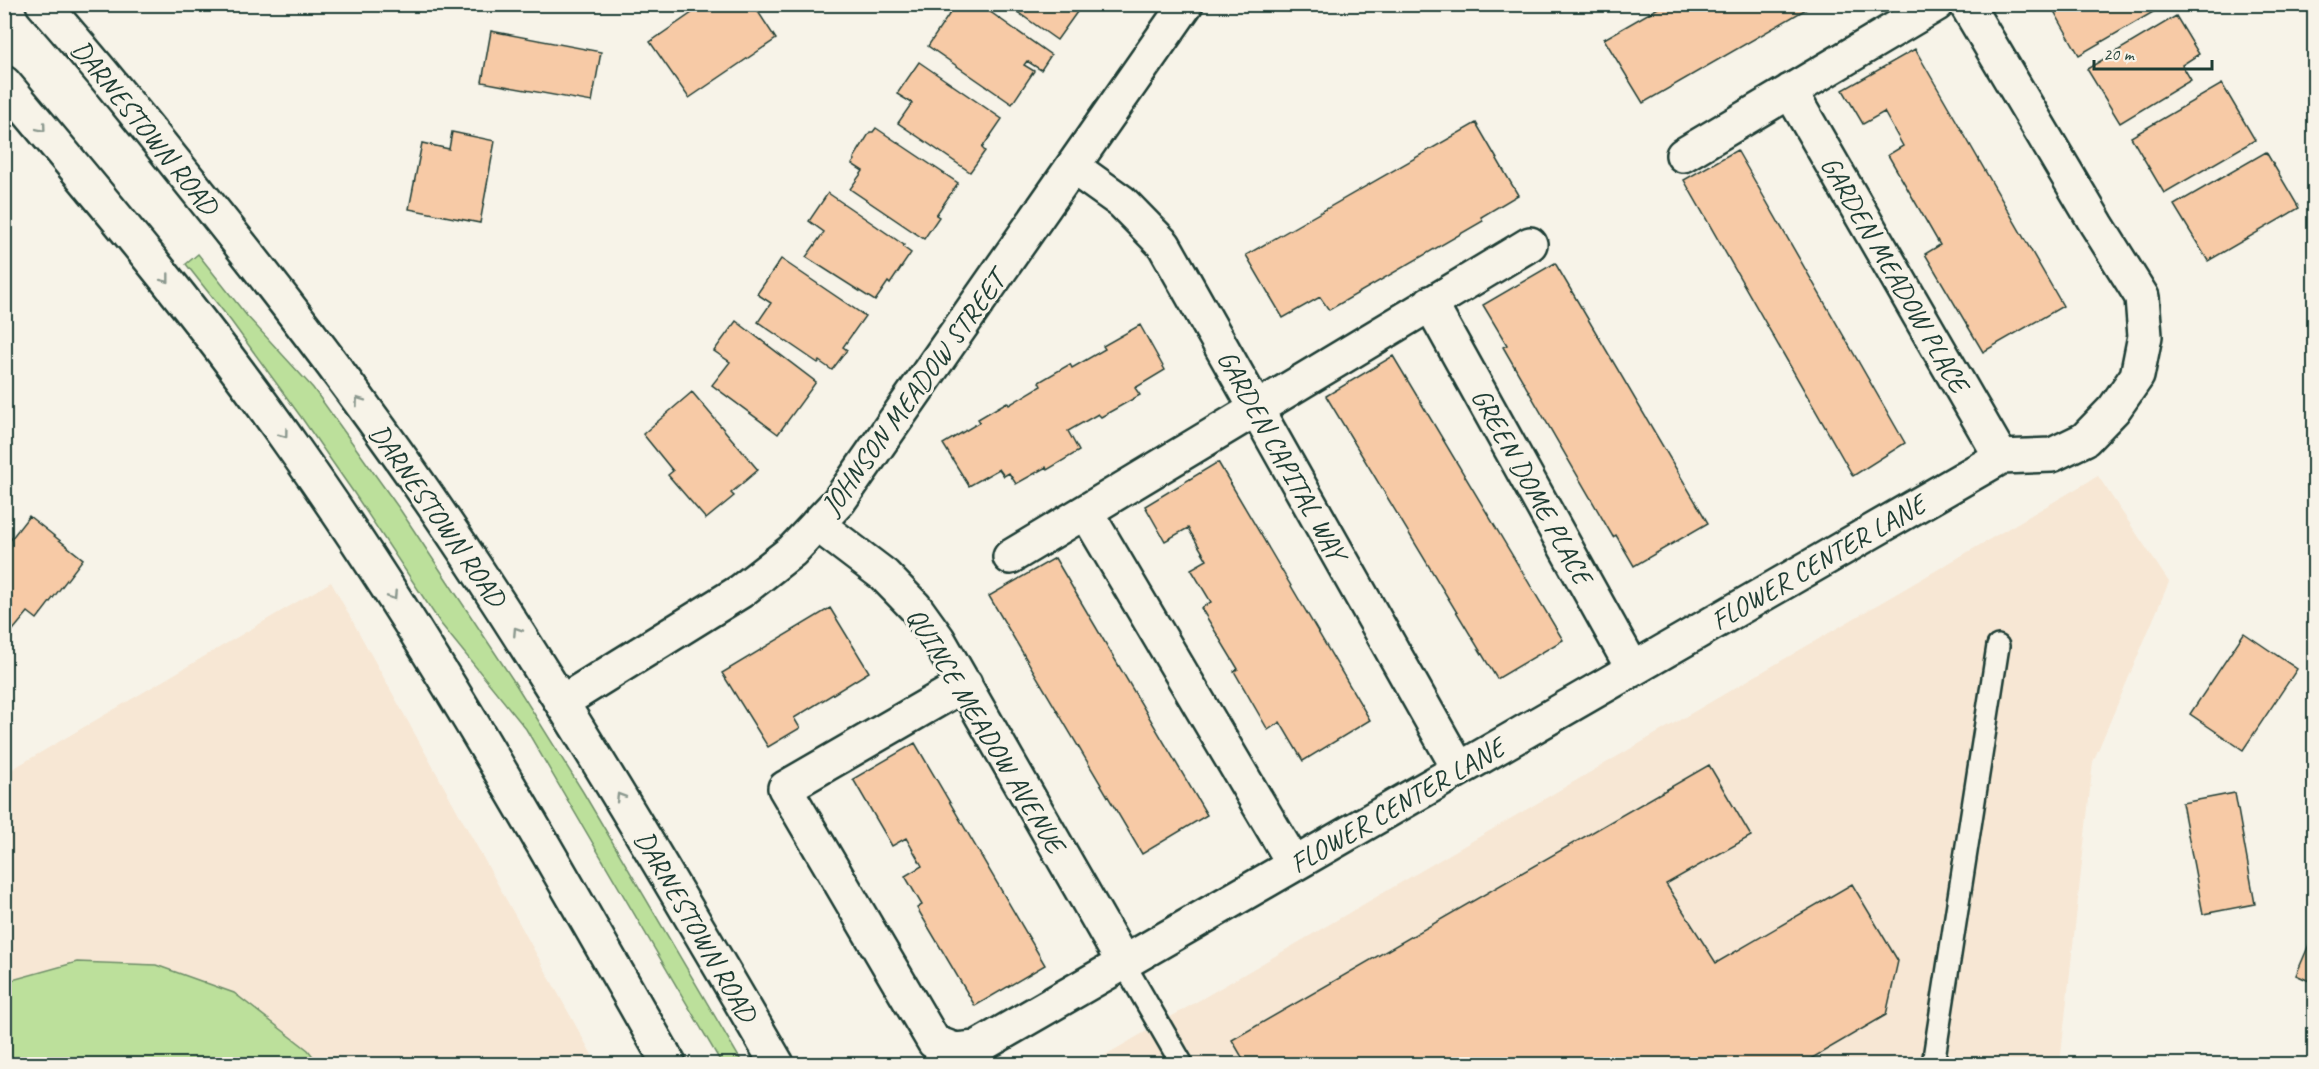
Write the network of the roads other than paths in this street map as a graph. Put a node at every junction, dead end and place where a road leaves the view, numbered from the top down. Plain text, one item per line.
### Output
1 (43, 4) edge
2 (1186, 4) edge
3 (1937, 4) edge
4 (1966, 4) edge
5 (4, 83) edge
6 (1790, 91) junction
7 (1683, 155) dead end
8 (1073, 167) junction
9 (1530, 244) dead end
10 (1431, 303) junction
11 (1256, 408) junction
12 (2001, 458) junction
13 (1086, 512) junction
14 (818, 524) junction
15 (1010, 556) dead end
16 (1998, 646) dead end
17 (1633, 669) junction
18 (964, 684) junction
19 (562, 702) junction
20 (1459, 769) junction
21 (1294, 864) junction
22 (1123, 962) junction
23 (669, 1065) edge
24 (777, 1065) edge
25 (1182, 1065) edge
26 (1933, 1065) edge

19 -> 1 street, DARNESTOWN ROAD
2 - 8 street, JOHNSON MEADOW STREET
3 - 6 street
4 - 12 street, FLOWER CENTER LANE
5 -> 23 street
6 - 7 street
6 - 12 street, GARDEN MEADOW PLACE
8 - 11 street, GARDEN CAPITAL WAY
8 - 14 street, JOHNSON MEADOW STREET
9 - 10 street
10 - 11 street
10 - 17 street, GREEN DOME PLACE
11 - 13 street
11 - 20 street, GARDEN CAPITAL WAY
12 - 17 street, FLOWER CENTER LANE
13 - 15 street
13 - 21 street
14 - 18 street, QUINCE MEADOW AVENUE
14 - 19 street, JOHNSON MEADOW STREET
16 - 26 lane
17 - 20 street, FLOWER CENTER LANE
18 - 22 street, QUINCE MEADOW AVENUE
18 - 22 street
24 -> 19 street, DARNESTOWN ROAD
20 - 21 street, FLOWER CENTER LANE
21 - 22 street, FLOWER CENTER LANE
22 - 25 lane

